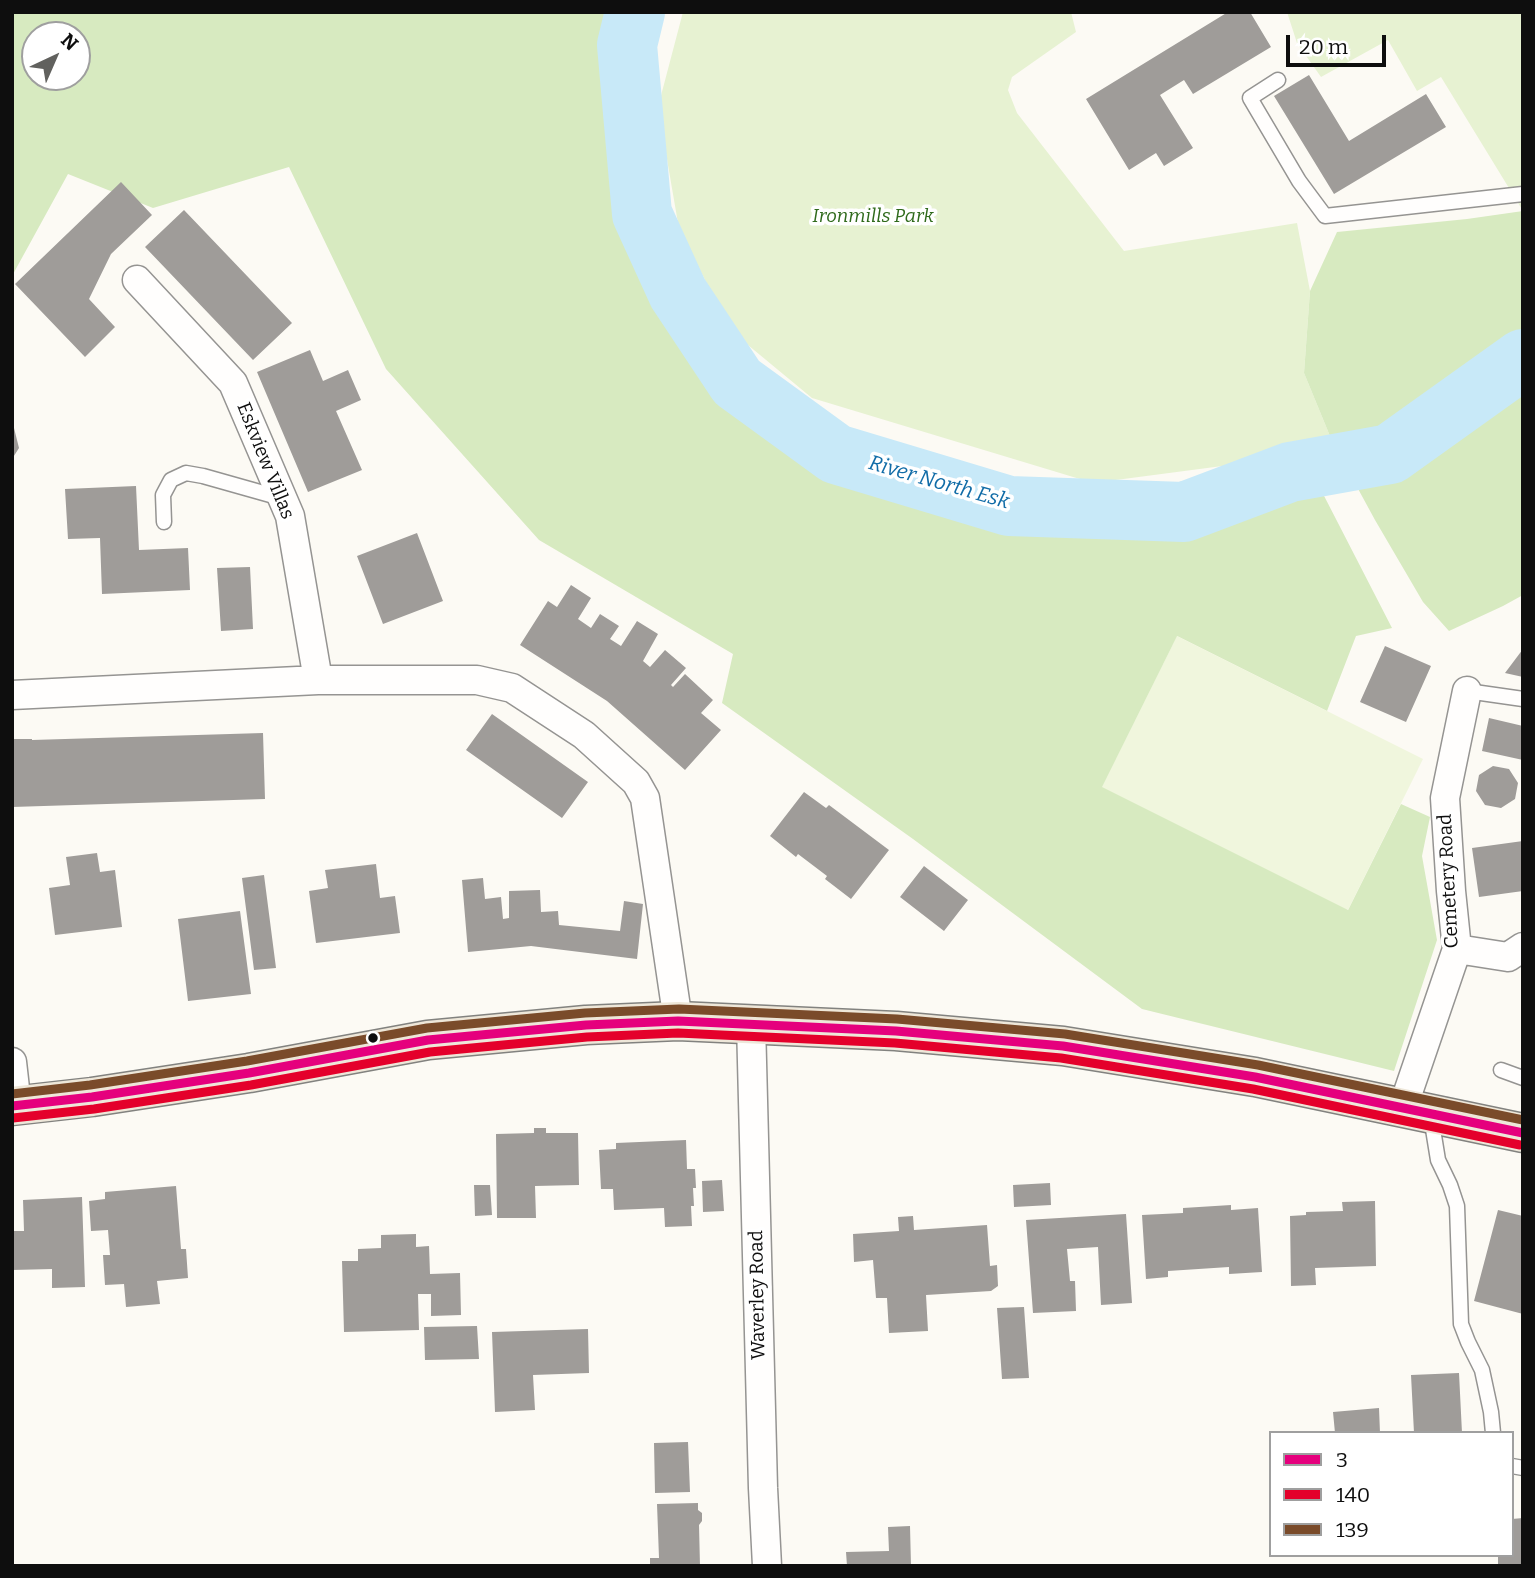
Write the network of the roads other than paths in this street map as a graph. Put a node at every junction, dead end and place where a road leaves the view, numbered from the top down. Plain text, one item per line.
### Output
1 (1278, 80) dead end
2 (1523, 194) edge
3 (137, 280) dead end
4 (282, 498) junction
5 (164, 522) dead end
6 (318, 680) junction
7 (1466, 691) joint
8 (12, 695) edge
9 (1523, 699) edge
10 (1523, 947) edge
11 (1457, 949) junction
12 (678, 1021) junction
13 (751, 1023) junction
14 (12, 1062) edge
15 (1501, 1070) dead end
16 (1523, 1078) edge
17 (1415, 1099) junction
18 (15, 1106) edge
19 (1523, 1133) edge
20 (1493, 1431) edge
21 (767, 1566) edge

1 - 2 lane
3 - 4 street, Eskview Villas
4 - 5 lane
4 - 6 street, Eskview Villas
6 - 8 street
6 - 12 street
7 - 9 lane
7 - 11 street, Cemetery Road
10 - 11 street
11 - 17 street, Cemetery Road
12 - 13 main road
12 - 18 main road
13 - 17 main road
13 - 21 street, Waverley Road
14 - 18 street
15 - 16 lane
17 - 19 main road
17 - 20 lane

